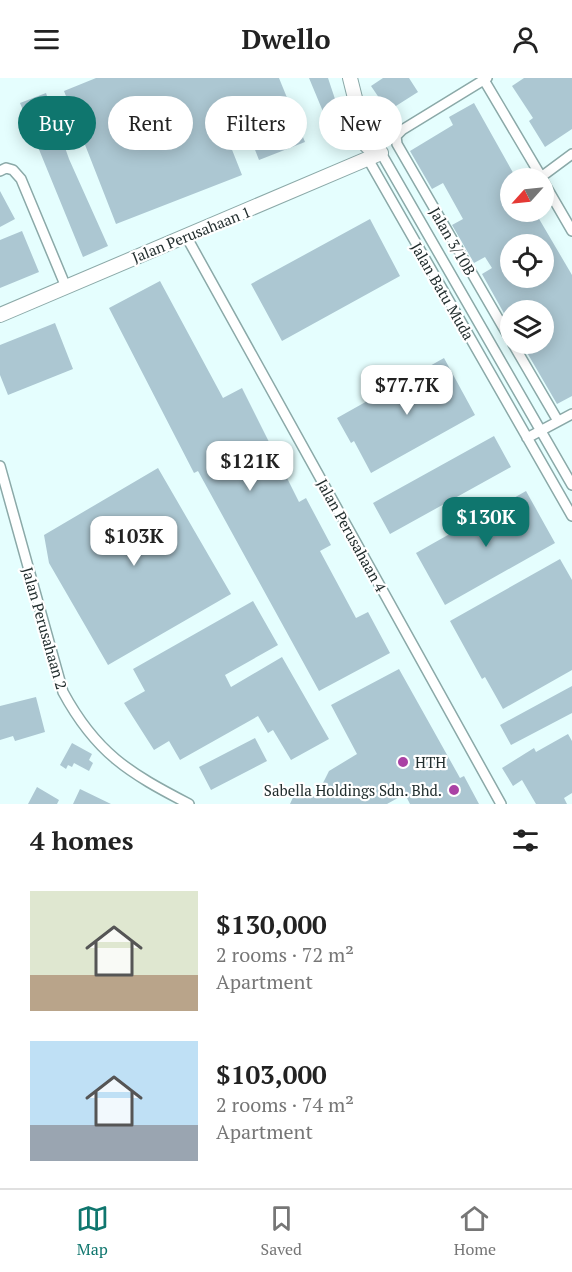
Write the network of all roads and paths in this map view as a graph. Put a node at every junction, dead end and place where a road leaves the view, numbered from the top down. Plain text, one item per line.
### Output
1 (350, 78) edge
2 (486, 79) edge
3 (355, 96) edge
4 (368, 150) edge
5 (378, 150) edge
6 (381, 153) junction
7 (572, 154) edge
8 (368, 159) junction
9 (536, 168) edge
10 (554, 169) edge
11 (0, 171) edge
12 (554, 200) edge
13 (572, 231) edge
14 (186, 236) junction
15 (66, 286) junction
16 (0, 315) edge
17 (500, 322) edge
18 (519, 354) edge
19 (572, 414) edge
20 (558, 421) junction
21 (541, 430) junction
22 (527, 438) junction
23 (0, 466) edge
24 (572, 485) edge
25 (572, 516) edge
26 (189, 804) edge
27 (501, 804) edge

1 - 3 street
2 - 9 street
2 - 17 street, Jalan 3/10B
4 - 8 street
5 - 6 street
6 - 8 street, Jalan Perusahaan 1
6 - 21 street, Jalan Batu Muda
7 - 10 street
8 - 14 street, Jalan Perusahaan 1
8 - 22 street, Jalan Batu Muda
11 - 15 street
12 - 13 street
14 - 15 street, Jalan Perusahaan 1
14 - 27 street, Jalan Perusahaan 4
15 - 16 street, Jalan Perusahaan 1
18 - 20 street
19 - 20 street
20 - 21 street
21 - 22 street
21 - 24 street, Jalan Batu Muda
22 - 25 street, Jalan Batu Muda
23 - 26 street, Jalan Perusahaan 2

